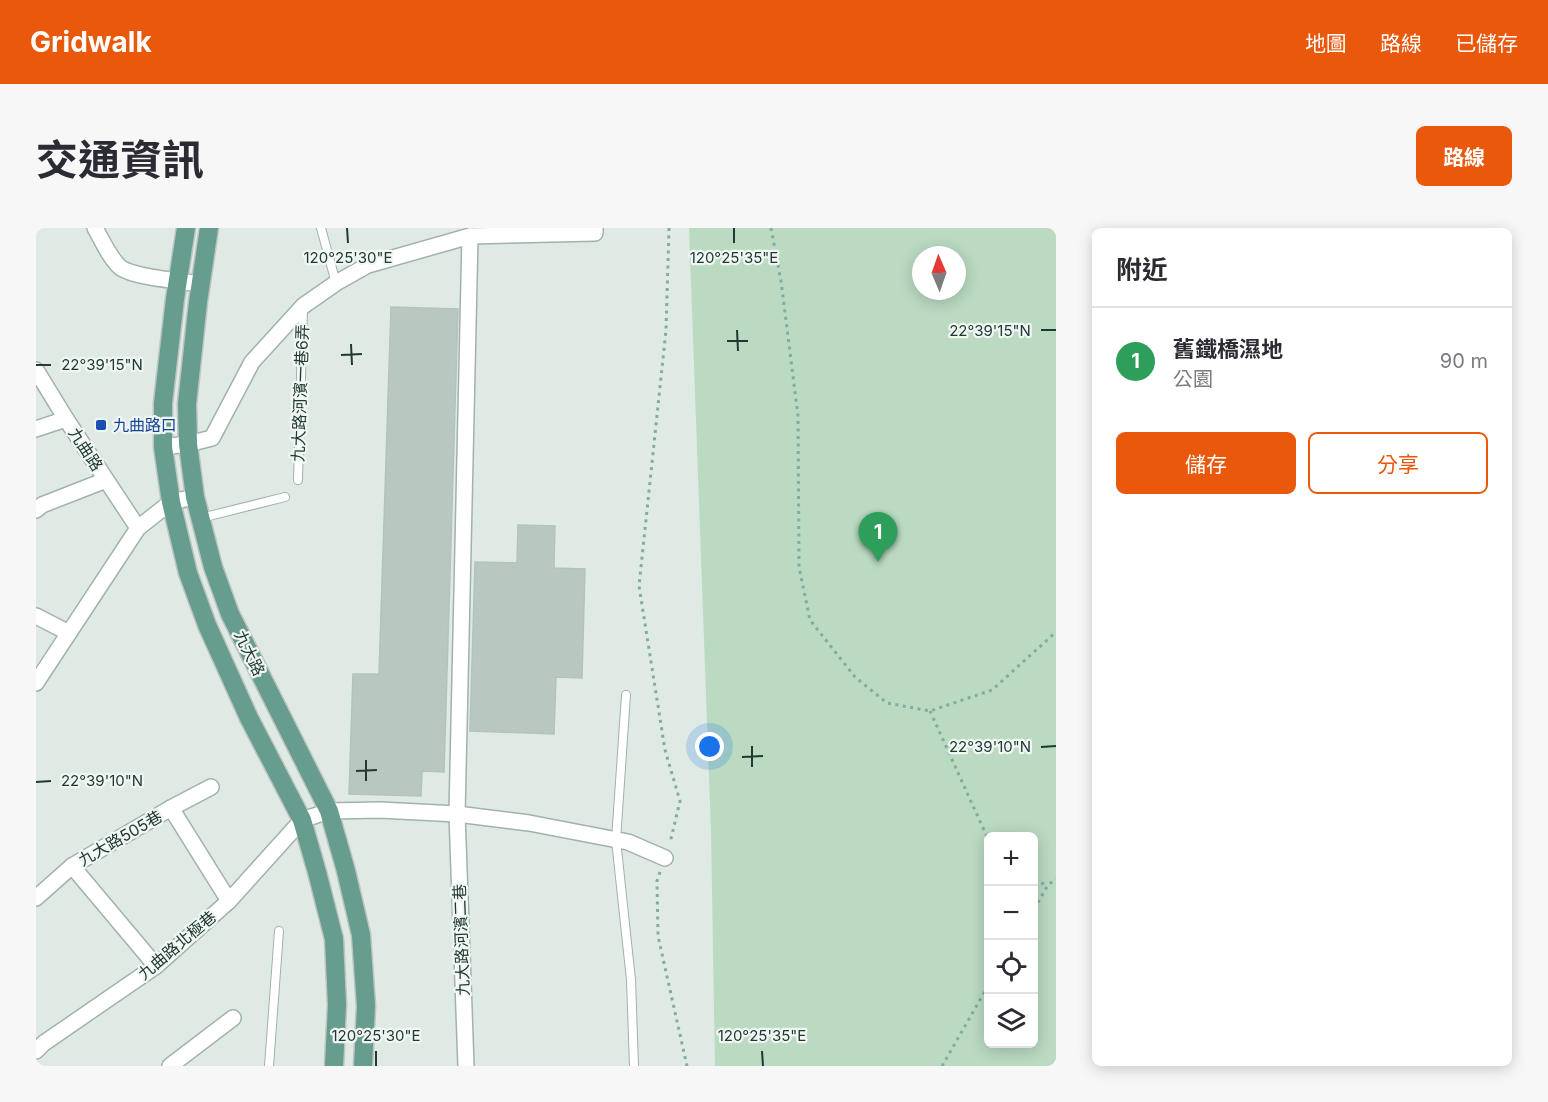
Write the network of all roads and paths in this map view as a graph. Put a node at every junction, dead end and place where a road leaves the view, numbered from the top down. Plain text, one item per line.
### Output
1 (95, 228) edge
2 (186, 228) edge
3 (209, 228) edge
4 (321, 228) edge
5 (595, 228) edge
6 (669, 228) edge
7 (771, 228) edge
8 (470, 236) junction
9 (177, 281) junction
10 (336, 283) junction
11 (200, 284) junction
12 (303, 306) junction
13 (36, 370) edge
14 (66, 419) junction
15 (36, 429) edge
16 (188, 444) junction
17 (163, 447) junction
18 (105, 480) junction
19 (298, 480) dead end
20 (195, 497) junction
21 (285, 497) dead end
22 (171, 502) junction
23 (36, 510) edge
24 (201, 518) junction
25 (138, 528) junction
26 (36, 616) edge
27 (1056, 632) edge
28 (69, 633) junction
29 (36, 683) edge
30 (626, 694) dead end
31 (930, 711) junction
32 (211, 787) dead end
33 (171, 808) junction
34 (329, 811) junction
35 (457, 814) junction
36 (302, 820) junction
37 (985, 832) edge
38 (616, 840) junction
39 (665, 858) junction
40 (72, 866) junction
41 (1056, 879) edge
42 (1038, 882) edge
43 (1048, 885) junction
44 (36, 898) edge
45 (229, 901) junction
46 (1038, 902) edge
47 (279, 931) dead end
48 (156, 966) junction
49 (984, 993) edge
50 (232, 1018) dead end
51 (36, 1051) edge
52 (170, 1066) edge
53 (269, 1066) edge
54 (334, 1066) edge
55 (363, 1066) edge
56 (466, 1066) edge
57 (634, 1066) edge
58 (687, 1066) edge
59 (942, 1066) edge

1 - 9 street
2 - 9 main road, 九大路
3 - 11 main road, 九大路
4 - 10 lane
5 - 8 street
6 - 39 path
7 - 31 path
8 - 10 street
8 - 35 street, 九大路河濱二巷
9 - 11 street
9 - 17 main road, 九大路
10 - 12 street
11 - 16 main road, 九大路
12 - 16 street
12 - 19 lane, 九大路河濱一巷6弄
13 - 14 street, 九曲路
14 - 15 street
14 - 18 street, 九曲路
16 - 17 street
16 - 20 main road, 九大路
17 - 22 main road, 九大路
18 - 23 street
18 - 25 street, 九曲路
20 - 22 street
20 - 24 main road, 九大路
21 - 24 lane
22 - 25 street
22 - 36 main road, 九大路
24 - 34 main road, 九大路
25 - 28 street
26 - 28 street
27 - 31 path
28 - 29 street
30 - 38 lane
31 - 37 path
32 - 33 street, 九大路505巷
33 - 40 street, 九大路505巷
33 - 45 street
34 - 35 street
34 - 36 street
34 - 55 main road, 九大路
35 - 38 street
35 - 56 street, 九大路河濱二巷
36 - 45 street, 九曲路北極巷
36 - 54 main road, 九大路
38 - 39 street
38 - 57 lane
39 - 58 path
40 - 44 street, 九大路505巷
40 - 48 street
41 - 43 path
42 - 43 path
43 - 46 path
45 - 48 street, 九曲路北極巷
47 - 53 lane
48 - 51 street, 九曲路北極巷
49 - 59 path
50 - 52 street

